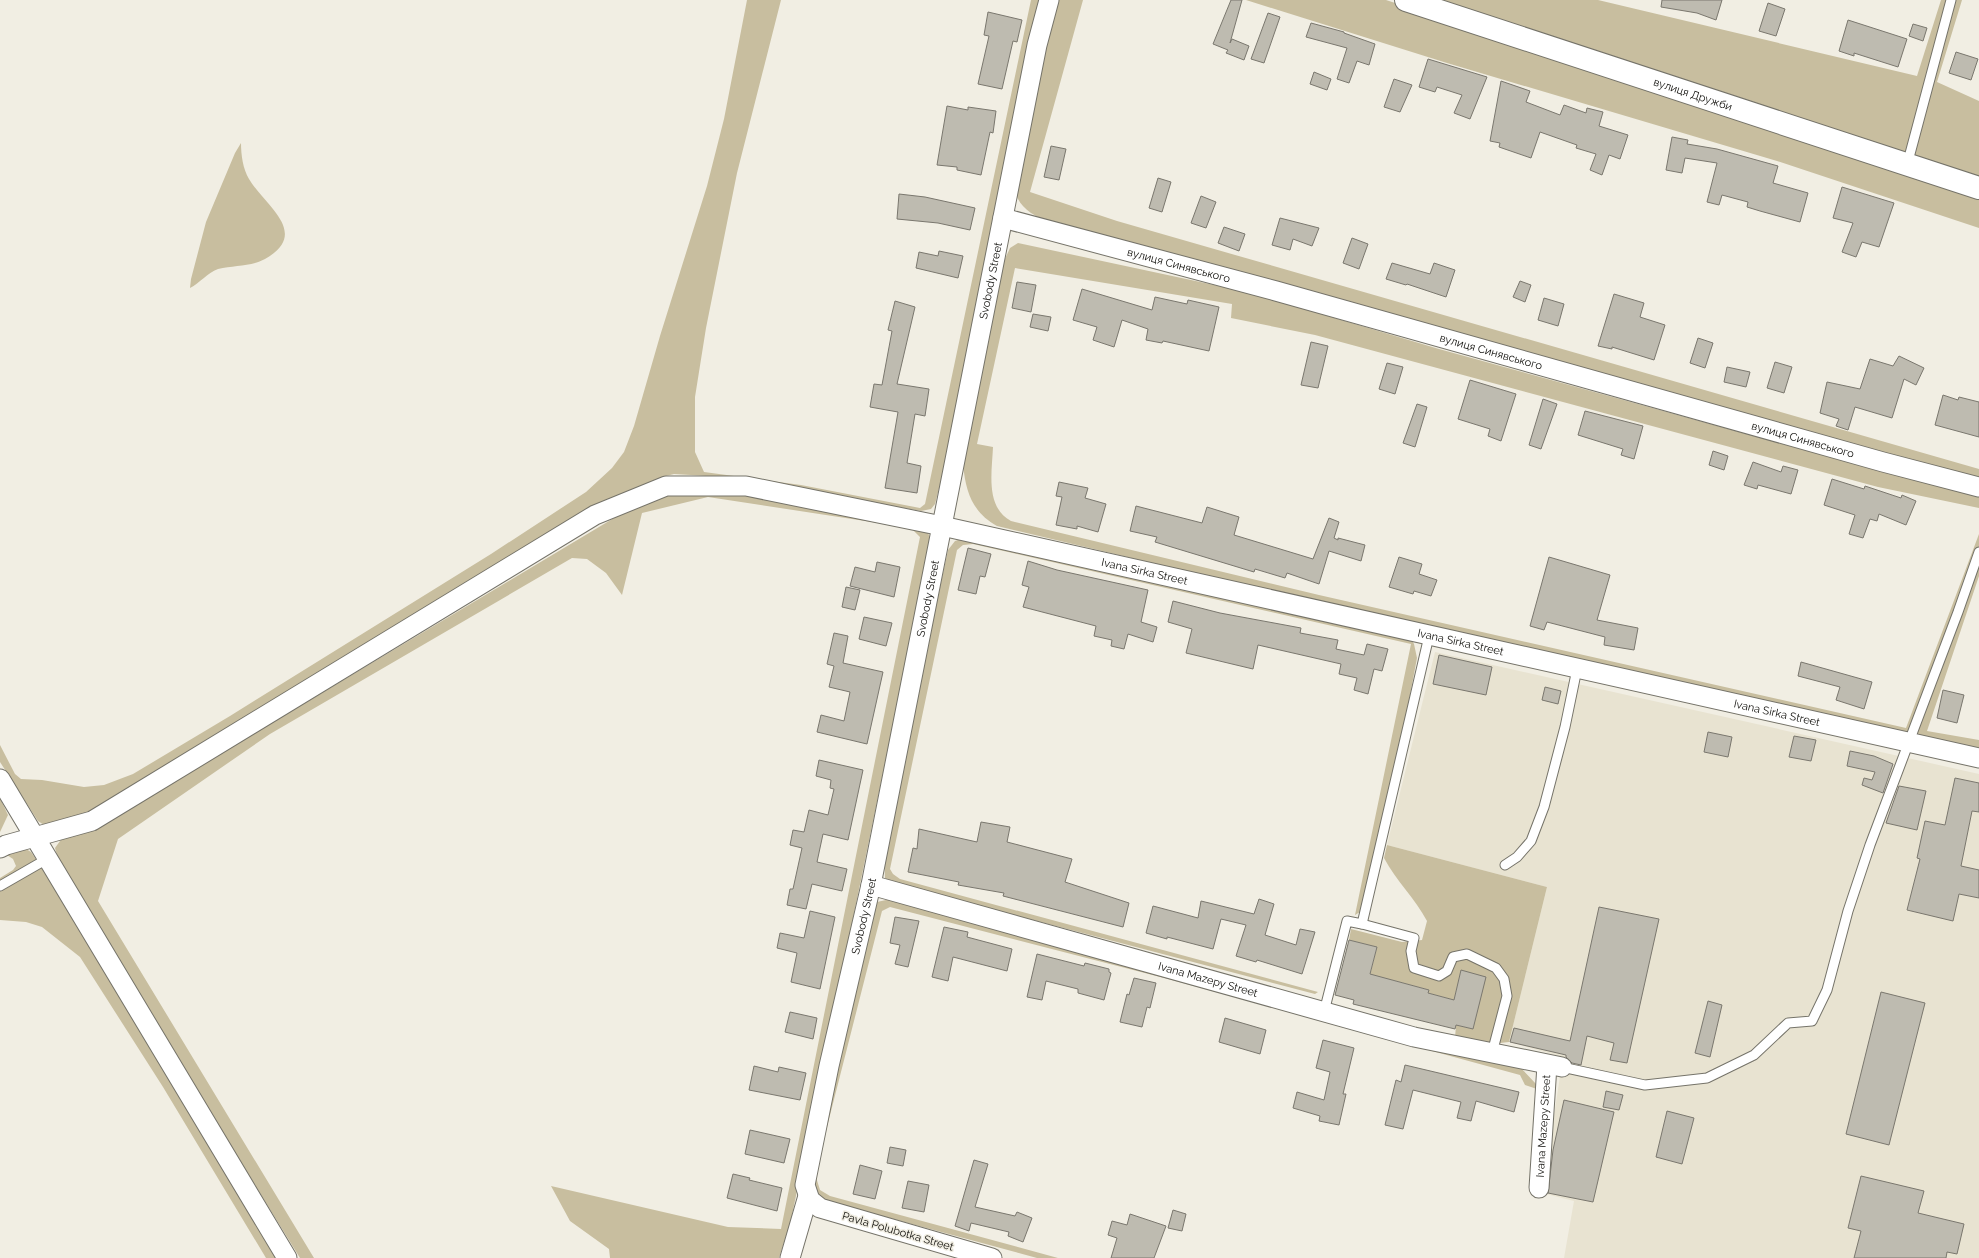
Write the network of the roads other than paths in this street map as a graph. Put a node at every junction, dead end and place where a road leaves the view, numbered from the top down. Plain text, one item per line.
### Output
1 (1049, 0) edge
2 (1406, 0) edge
3 (1951, 0) edge
4 (1907, 165) junction
5 (1979, 188) edge
6 (1003, 218) junction
7 (1979, 487) edge
8 (942, 526) junction
9 (1979, 552) edge
10 (1429, 636) junction
11 (1577, 669) junction
12 (1909, 743) junction
13 (1979, 758) edge
14 (0, 779) edge
15 (34, 838) junction
16 (0, 848) edge
17 (47, 859) junction
18 (1505, 865) dead end
19 (872, 885) junction
20 (0, 886) edge
21 (1362, 924) junction
22 (1324, 1012) junction
23 (1492, 1053) junction
24 (1555, 1066) junction
25 (1539, 1188) dead end
26 (808, 1196) junction
27 (287, 1258) edge
28 (790, 1258) edge
29 (992, 1258) edge

1 - 6 street, Svobody Street
2 - 4 street, вулиця Дружби
3 - 4 lane
4 - 5 street, вулиця Дружби
6 - 7 street, вулиця Синявського
6 - 8 street, Svobody Street
8 - 10 street, Ivana Sirka Street
8 - 15 street, Ivana Sirka Street
8 - 19 street, Svobody Street
9 - 12 lane
10 - 11 street, Ivana Sirka Street
10 - 21 lane
11 - 12 street, Ivana Sirka Street
11 - 18 lane
12 - 13 street, Ivana Sirka Street
12 - 24 lane
14 - 15 street
15 - 16 street, Ivana Sirka Street
15 - 17 street
17 - 20 lane
17 - 27 street
19 - 22 street, Ivana Mazepy Street
19 - 26 street, Svobody Street
21 - 22 lane
21 - 23 lane
22 - 23 street, Ivana Mazepy Street
23 - 24 street, Ivana Mazepy Street
24 - 25 street, Ivana Mazepy Street
26 - 28 street
26 - 29 street, Pavla Polubotka Street

